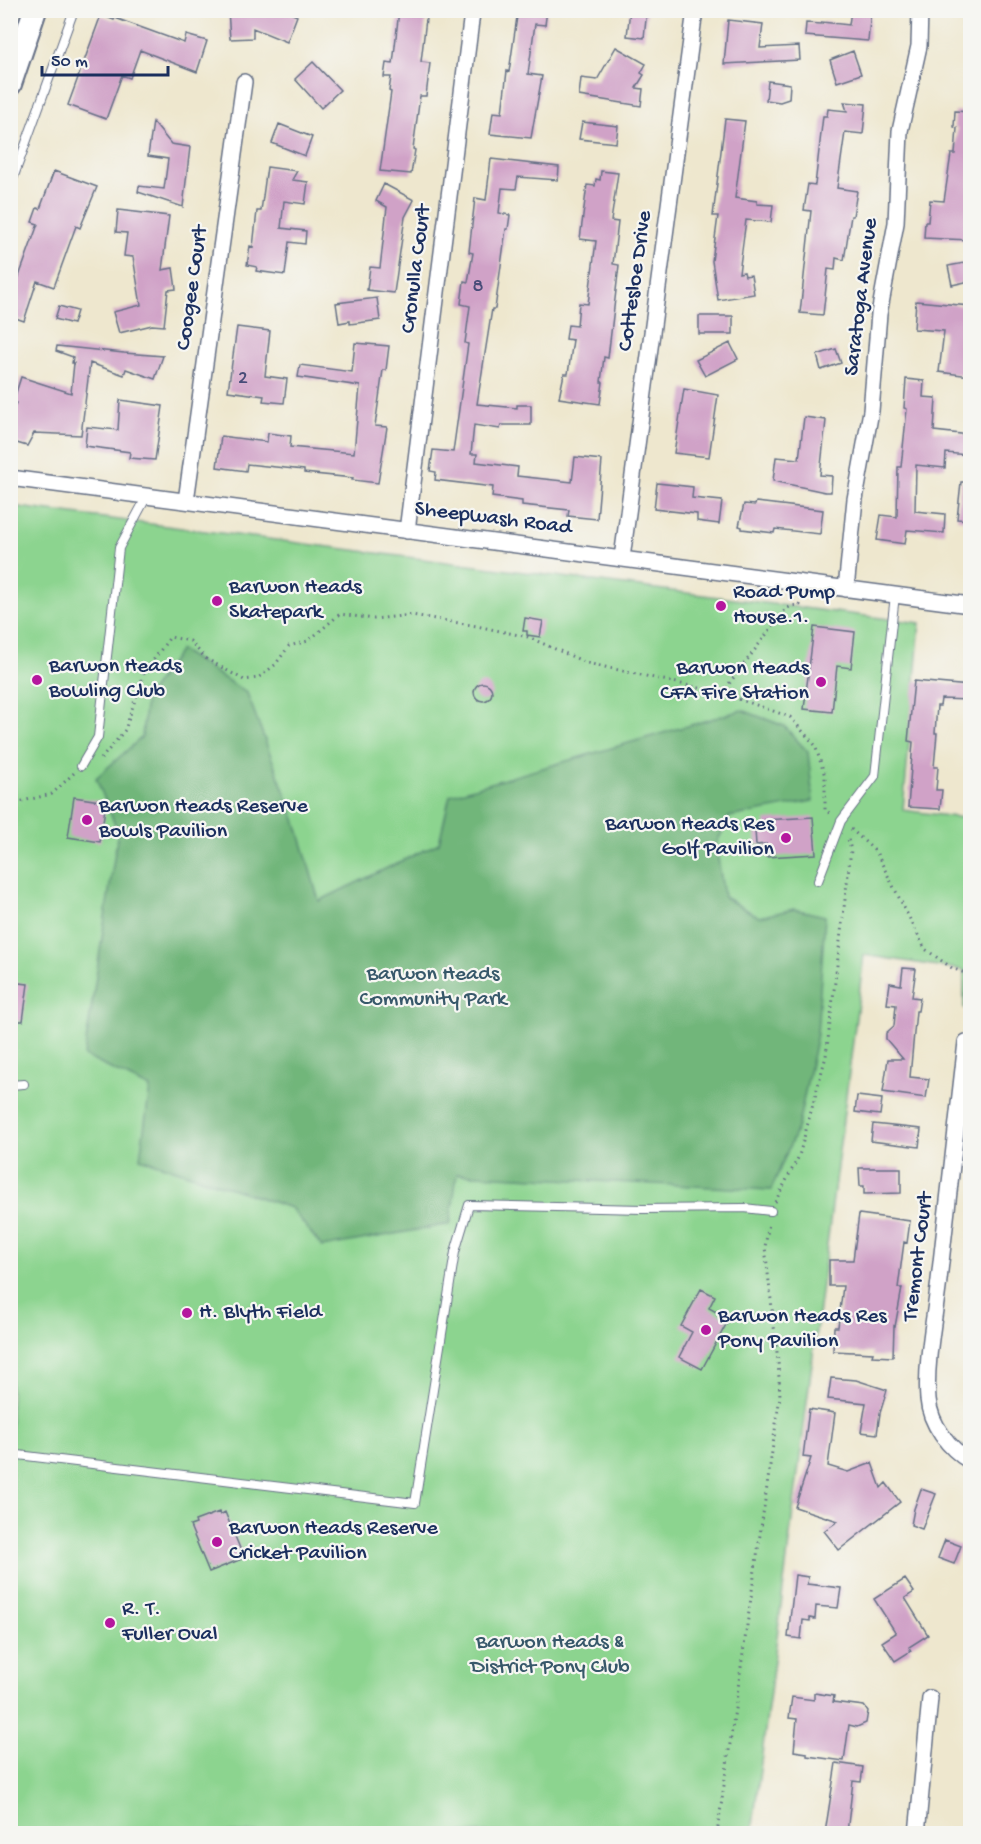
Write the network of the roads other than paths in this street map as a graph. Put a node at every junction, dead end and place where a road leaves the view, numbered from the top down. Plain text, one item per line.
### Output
1 (35, 10) edge
2 (74, 10) edge
3 (695, 10) edge
4 (920, 10) edge
5 (472, 13) dead end
6 (244, 82) dead end
7 (10, 84) edge
8 (10, 187) edge
9 (10, 478) edge
10 (147, 496) junction
11 (186, 501) junction
12 (406, 531) junction
13 (622, 558) junction
14 (846, 589) junction
15 (895, 595) junction
16 (970, 605) edge
17 (81, 766) road end
18 (818, 881) dead end
19 (966, 1042) dead end
20 (24, 1084) dead end
21 (10, 1085) edge
22 (771, 1212) road end
23 (10, 1454) edge
24 (970, 1461) edge
25 (930, 1698) dead end
26 (917, 1833) edge

1 - 7 main road
2 - 8 lane
3 - 13 street, Cottesloe Drive
4 - 14 street, Saratoga Avenue
5 - 12 street, Cronulla Court
6 - 11 street, Coogee Court
9 - 10 street, Sheepwash Road
10 - 11 street, Sheepwash Road
10 - 17 lane
11 - 12 street, Sheepwash Road
12 - 13 street, Sheepwash Road
13 - 14 street, Sheepwash Road
14 - 15 street, Sheepwash Road
15 - 16 street, Sheepwash Road
15 - 18 lane
19 - 24 street, Tremont Court
20 - 21 lane
22 - 23 lane
25 - 26 street

